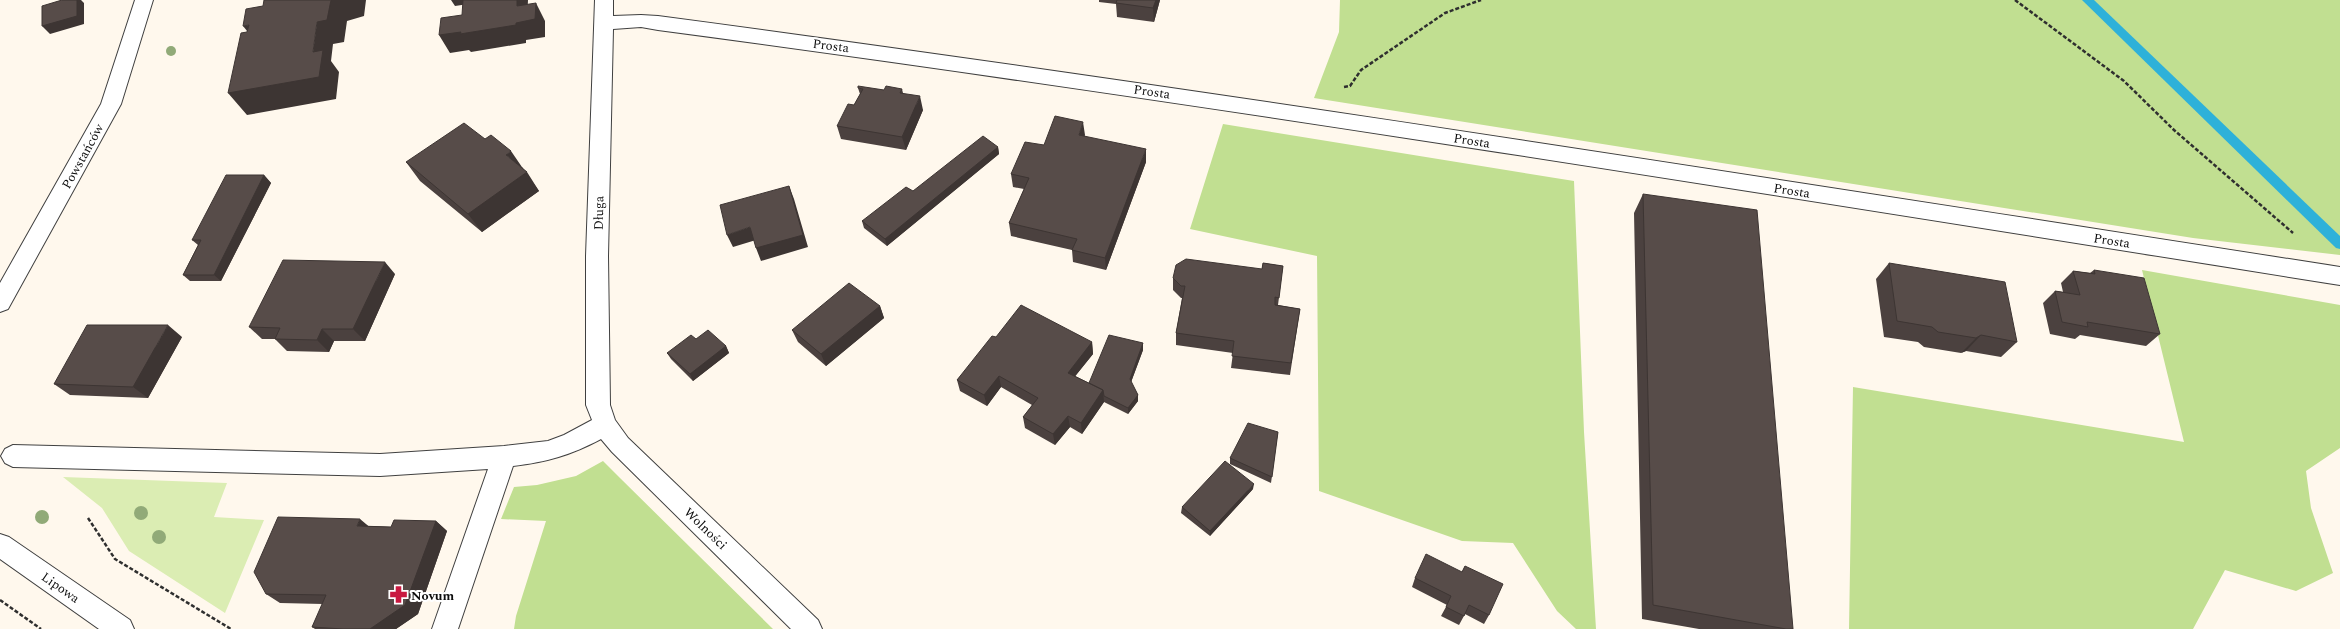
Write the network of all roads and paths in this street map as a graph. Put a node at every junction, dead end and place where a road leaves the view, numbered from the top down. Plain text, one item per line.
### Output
1 (144, 0) edge
2 (604, 0) edge
3 (1481, 0) edge
4 (2015, 0) edge
5 (603, 24) junction
6 (1297, 113) junction
7 (2299, 238) dead end
8 (2340, 276) edge
9 (0, 303) edge
10 (605, 425) junction
11 (13, 456) dead end
12 (504, 457) junction
13 (88, 518) dead end
14 (0, 545) edge
15 (0, 600) edge
16 (41, 629) edge
17 (121, 629) edge
18 (231, 629) edge
19 (445, 629) edge
20 (809, 629) edge

1 - 9 street, Powstańców
2 - 5 street, Długa
3 - 6 path
4 - 7 path
5 - 6 street, Prosta
5 - 10 street, Długa
6 - 8 street, Prosta
10 - 12 street
10 - 20 street, Wolności
11 - 12 street
12 - 19 street
13 - 18 path
14 - 17 street, Lipowa
15 - 16 path

